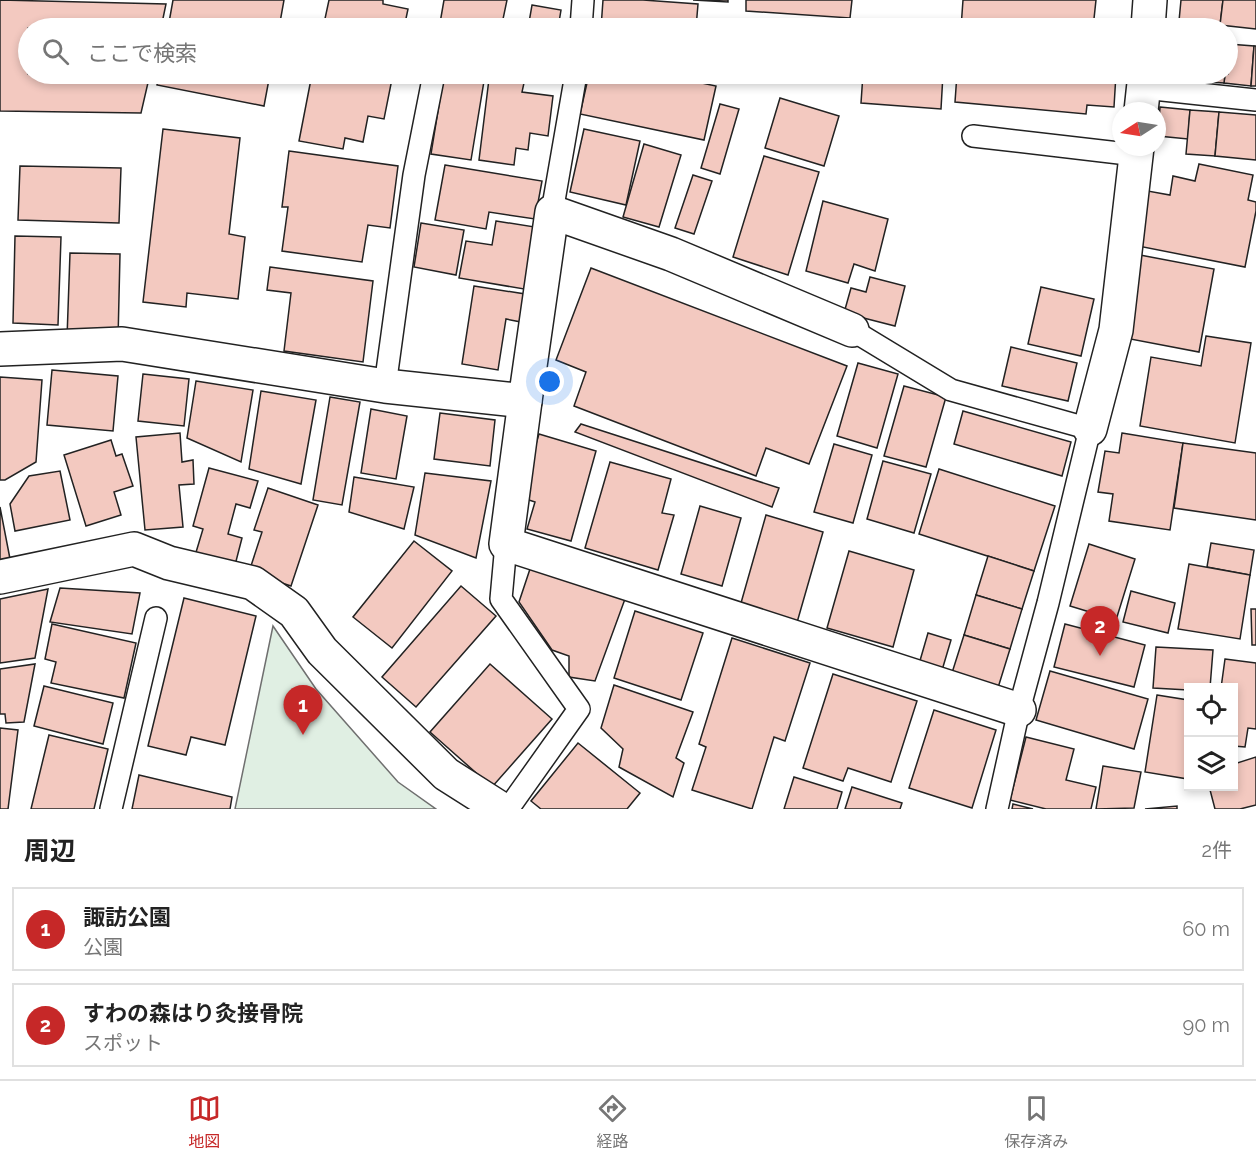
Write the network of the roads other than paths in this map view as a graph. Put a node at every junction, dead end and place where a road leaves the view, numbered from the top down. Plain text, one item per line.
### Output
1 (583, 0) edge
2 (1150, 0) edge
3 (582, 18) edge
4 (1149, 18) edge
5 (432, 84) edge
6 (574, 84) edge
7 (1143, 91) edge
8 (1256, 100) edge
9 (973, 136) dead end
10 (1112, 149) edge
11 (1136, 156) edge
12 (552, 212) junction
13 (852, 330) joint
14 (0, 349) edge
15 (385, 386) junction
16 (525, 401) junction
17 (1090, 429) junction
18 (506, 544) junction
19 (0, 577) edge
20 (156, 618) dead end
21 (1019, 710) junction
22 (111, 809) edge
23 (501, 809) edge
24 (508, 809) edge
25 (997, 809) edge

1 - 3 lane
2 - 4 street
5 - 15 lane
6 - 12 lane
7 - 8 lane
9 - 10 lane
11 - 17 street
12 - 13 street
12 - 16 street
13 - 17 lane
14 - 15 street
15 - 16 street
16 - 18 street
17 - 21 lane
18 - 21 street
18 - 24 lane
19 - 23 street
20 - 22 lane
21 - 25 lane

